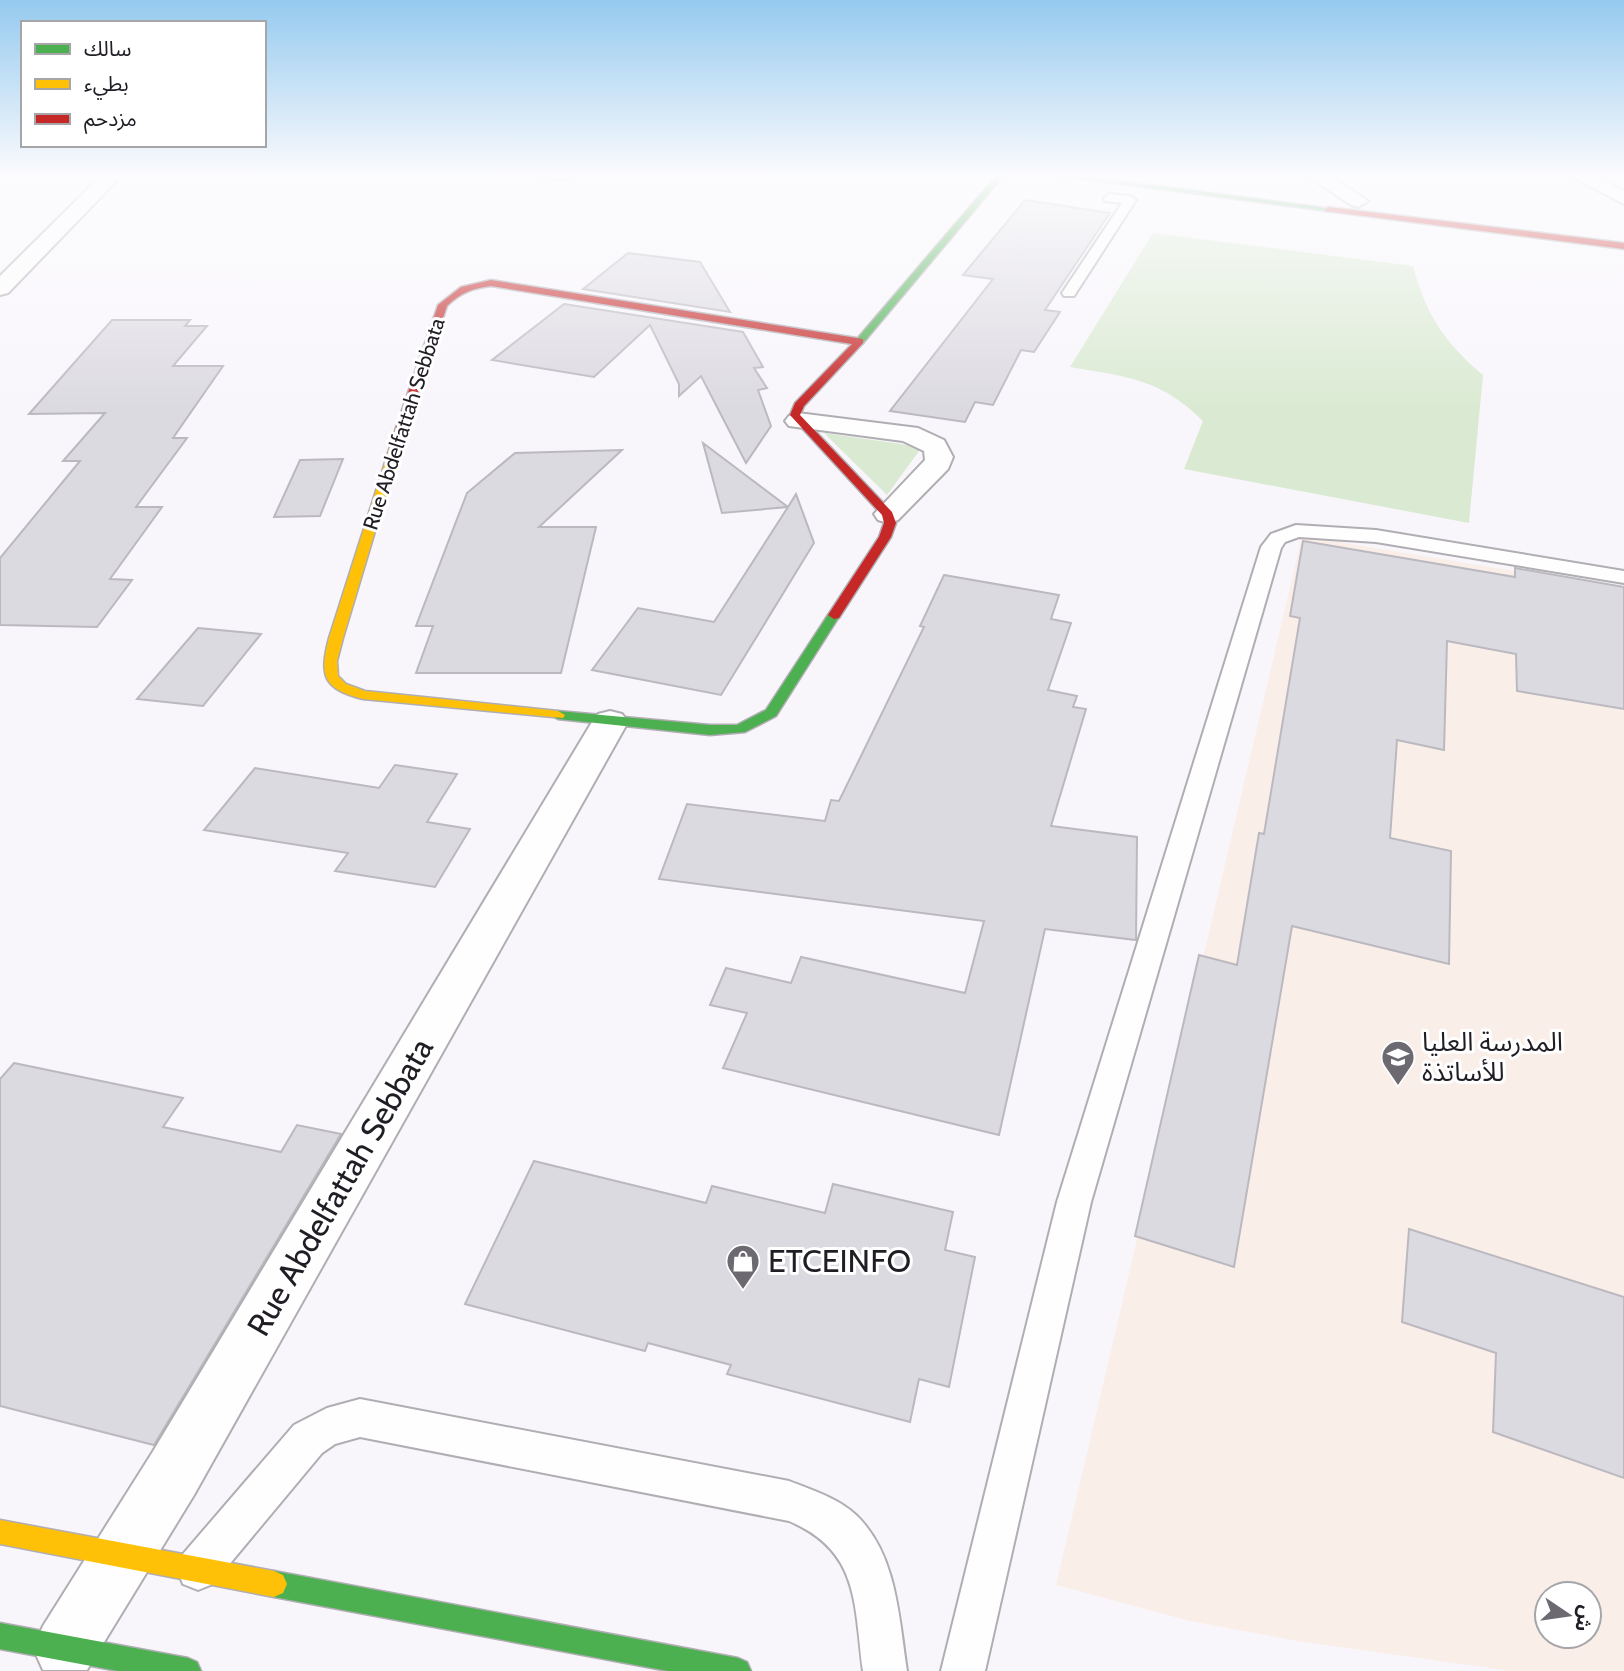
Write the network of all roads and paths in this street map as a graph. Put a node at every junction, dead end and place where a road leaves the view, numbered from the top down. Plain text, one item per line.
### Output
1 (35, 253) edge
2 (935, 253) edge
3 (1095, 253) edge
4 (0, 288) edge
5 (1069, 293) dead end
6 (859, 342) junction
7 (798, 421) junction
8 (888, 514) junction
9 (1624, 577) edge
10 (610, 722) junction
11 (0, 1532) edge
12 (122, 1555) junction
13 (198, 1570) junction
14 (0, 1636) edge
15 (65, 1648) junction
16 (188, 1671) edge
17 (738, 1671) edge
18 (885, 1671) edge
19 (963, 1671) edge

1 - 4 street
2 - 6 street
3 - 5 lane
6 - 7 street
6 - 10 street, Rue Abdelfattah Sebbata
7 - 8 street
7 - 8 street
8 - 10 street, Rue Abdelfattah Sebbata
9 - 19 lane
10 - 12 street, Rue Abdelfattah Sebbata
11 - 12 street
12 - 13 street
12 - 15 street, Rue Abdelfattah Sebbata
13 - 17 street
13 - 18 lane
14 - 15 street
15 - 16 street

